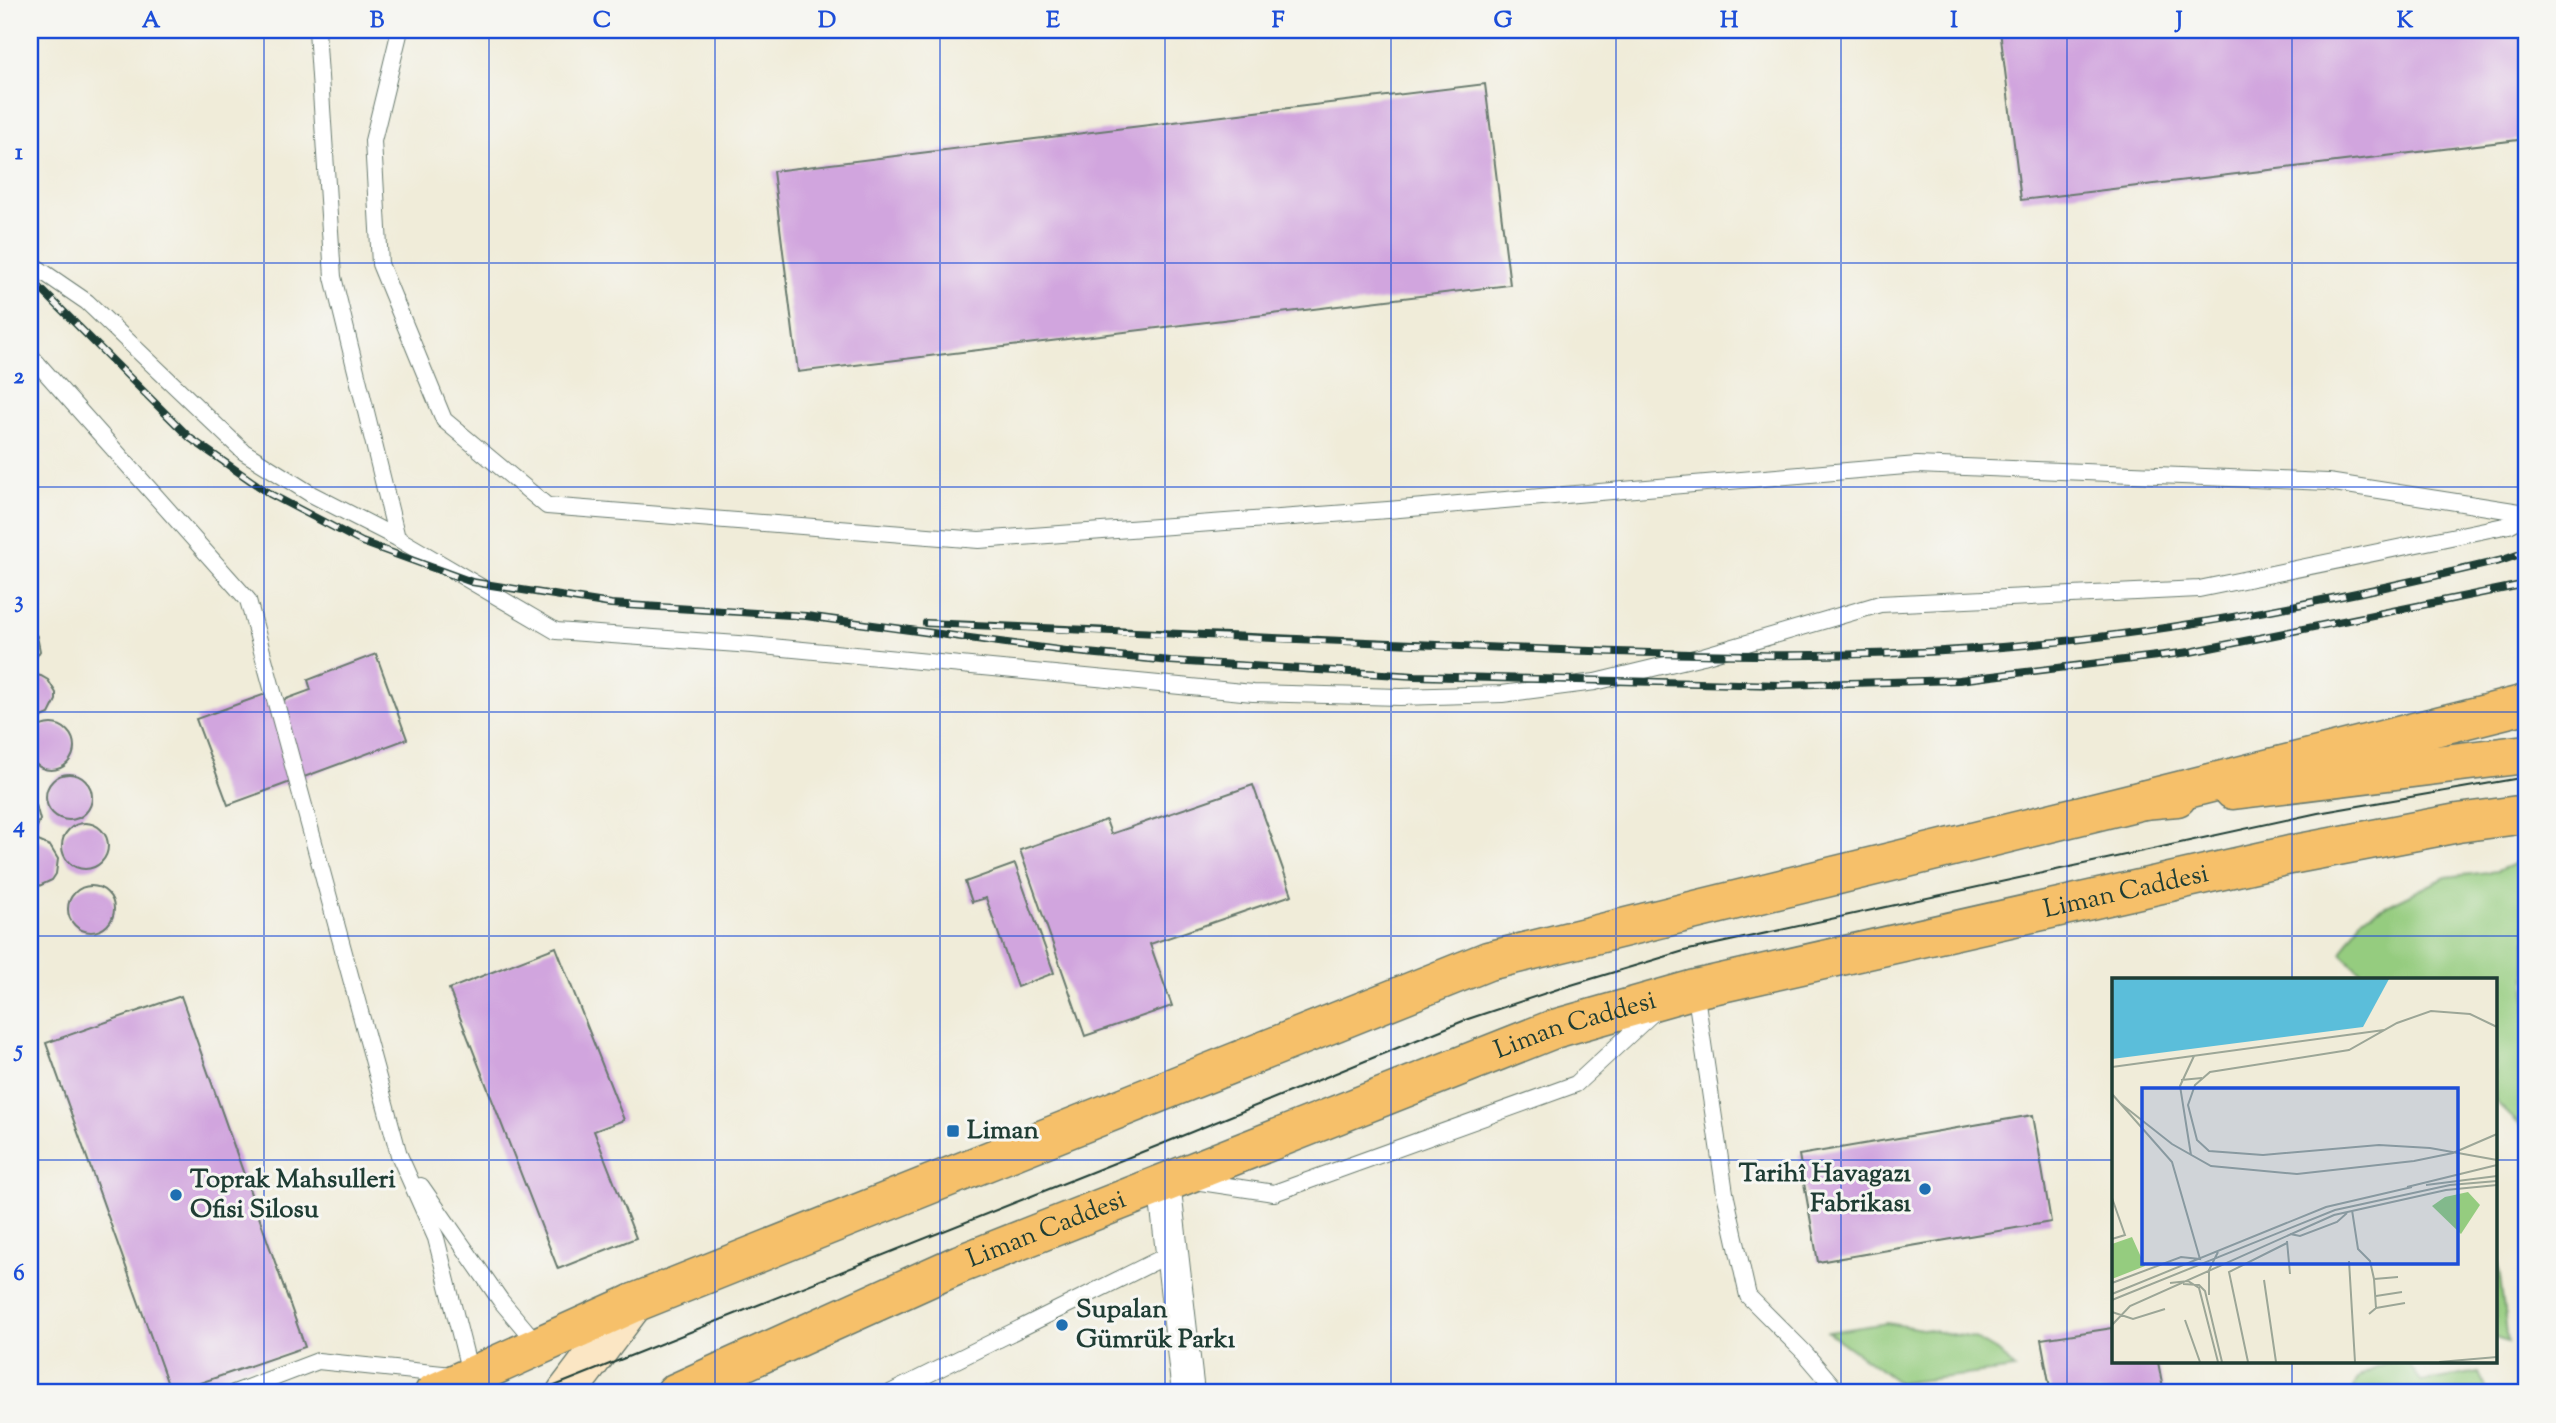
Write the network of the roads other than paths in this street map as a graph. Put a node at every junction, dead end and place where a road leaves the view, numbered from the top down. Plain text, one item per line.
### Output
1 (317, 30) edge
2 (400, 30) edge
3 (30, 262) edge
4 (30, 355) edge
5 (2526, 514) edge
6 (397, 538) junction
7 (2526, 704) edge
8 (2526, 754) edge
9 (2143, 800) junction
10 (2526, 814) edge
11 (1684, 992) junction
12 (399, 1155) junction
13 (1167, 1181) junction
14 (1172, 1253) junction
15 (634, 1303) junction
16 (538, 1346) junction
17 (471, 1377) junction
18 (234, 1393) edge
19 (434, 1393) edge
20 (566, 1393) edge
21 (675, 1393) edge
22 (890, 1393) edge
23 (1188, 1393) edge
24 (1839, 1393) edge

1 - 6 lane
2 - 5 lane
3 - 6 lane
4 - 12 lane
5 - 6 lane
7 - 9 main road
8 - 9 main road
9 - 15 main road
10 - 11 main road, Liman Caddesi
11 - 13 main road, Liman Caddesi
11 - 13 lane
11 - 24 lane
12 - 16 lane
12 - 17 lane
13 - 14 street
13 - 21 main road, Liman Caddesi
14 - 22 lane
14 - 23 street
15 - 16 main road
15 - 20 street
16 - 17 main road
17 - 18 lane
17 - 19 main road

